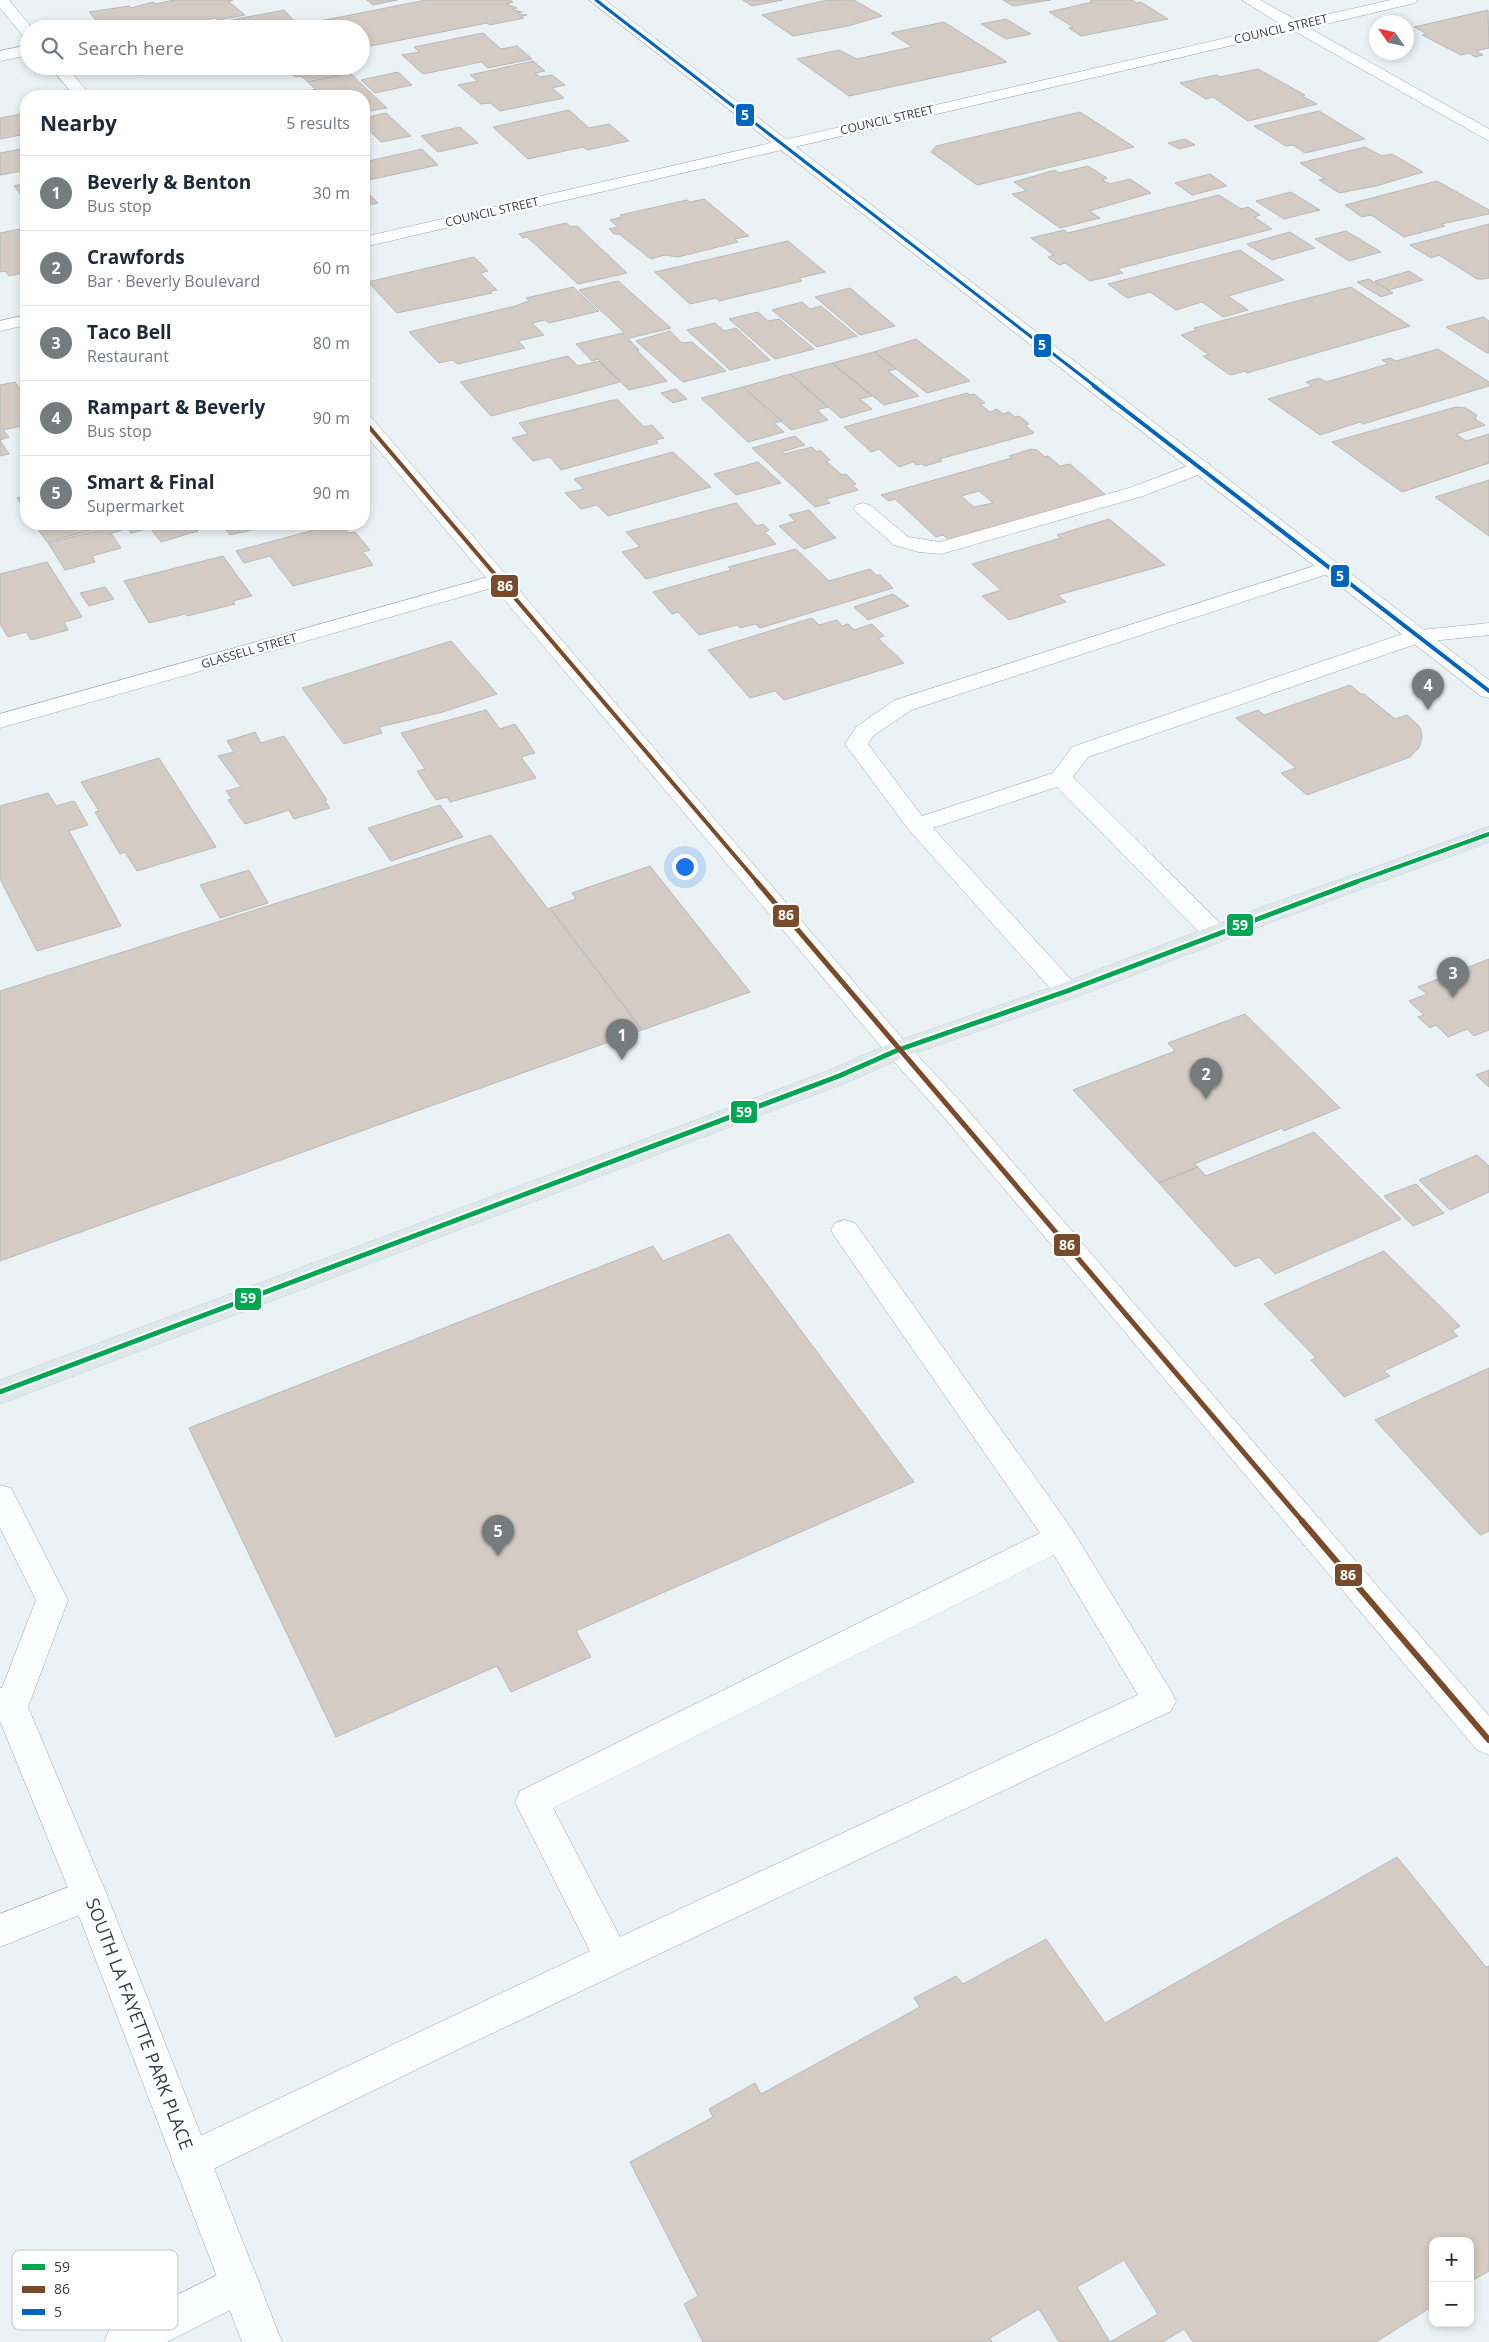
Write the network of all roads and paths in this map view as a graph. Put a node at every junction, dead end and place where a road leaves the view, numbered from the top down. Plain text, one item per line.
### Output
1 (1, 0) edge
2 (596, 0) edge
3 (1249, 0) edge
4 (1410, 0) edge
5 (20, 23) edge
6 (1294, 26) junction
7 (20, 52) edge
8 (0, 56) edge
9 (65, 75) edge
10 (78, 90) edge
11 (1489, 136) edge
12 (781, 144) junction
13 (370, 241) edge
14 (20, 321) edge
15 (0, 326) edge
16 (370, 428) edge
17 (1201, 467) junction
18 (863, 509) dead end
19 (1330, 567) junction
20 (499, 580) junction
21 (1489, 629) edge
22 (1419, 636) junction
23 (1489, 691) edge
24 (0, 721) edge
25 (1061, 778) junction
26 (917, 825) junction
27 (1489, 834) edge
28 (1216, 934) junction
29 (1067, 991) junction
30 (898, 1050) junction
31 (845, 1230) dead end
32 (0, 1392) edge
33 (0, 1497) edge
34 (1060, 1537) junction
35 (6, 1704) edge
36 (1489, 1740) edge
37 (88, 1895) junction
38 (0, 1932) edge
39 (613, 1959) junction
40 (191, 2160) junction
41 (240, 2284) junction
42 (178, 2315) edge
43 (148, 2330) edge
44 (124, 2342) edge
45 (262, 2342) edge

1 - 5 street
2 - 12 street
3 - 6 street
4 - 6 street, COUNCIL STREET
6 - 11 street
6 - 12 street, COUNCIL STREET
7 - 8 street
9 - 10 street
12 - 13 street, COUNCIL STREET
12 - 17 street
14 - 15 street
16 - 20 street
17 - 18 street
17 - 19 street
19 - 22 street
19 - 26 street
20 - 24 street, GLASSELL STREET
20 - 30 street
21 - 22 street
22 - 23 street
22 - 25 street
25 - 26 street
25 - 28 street
26 - 29 street
27 - 28 main road
28 - 29 main road
29 - 30 main road
30 - 32 main road
30 - 36 street
31 - 34 street
33 - 35 street, SOUTH LA FAYETTE PARK PLACE
34 - 39 street
34 - 39 street
35 - 37 street, SOUTH LA FAYETTE PARK PLACE
37 - 38 street
37 - 40 street, SOUTH LA FAYETTE PARK PLACE
39 - 40 street
40 - 41 street, SOUTH LA FAYETTE PARK PLACE
41 - 42 street
41 - 45 street, SOUTH LA FAYETTE PARK PLACE
43 - 44 street

